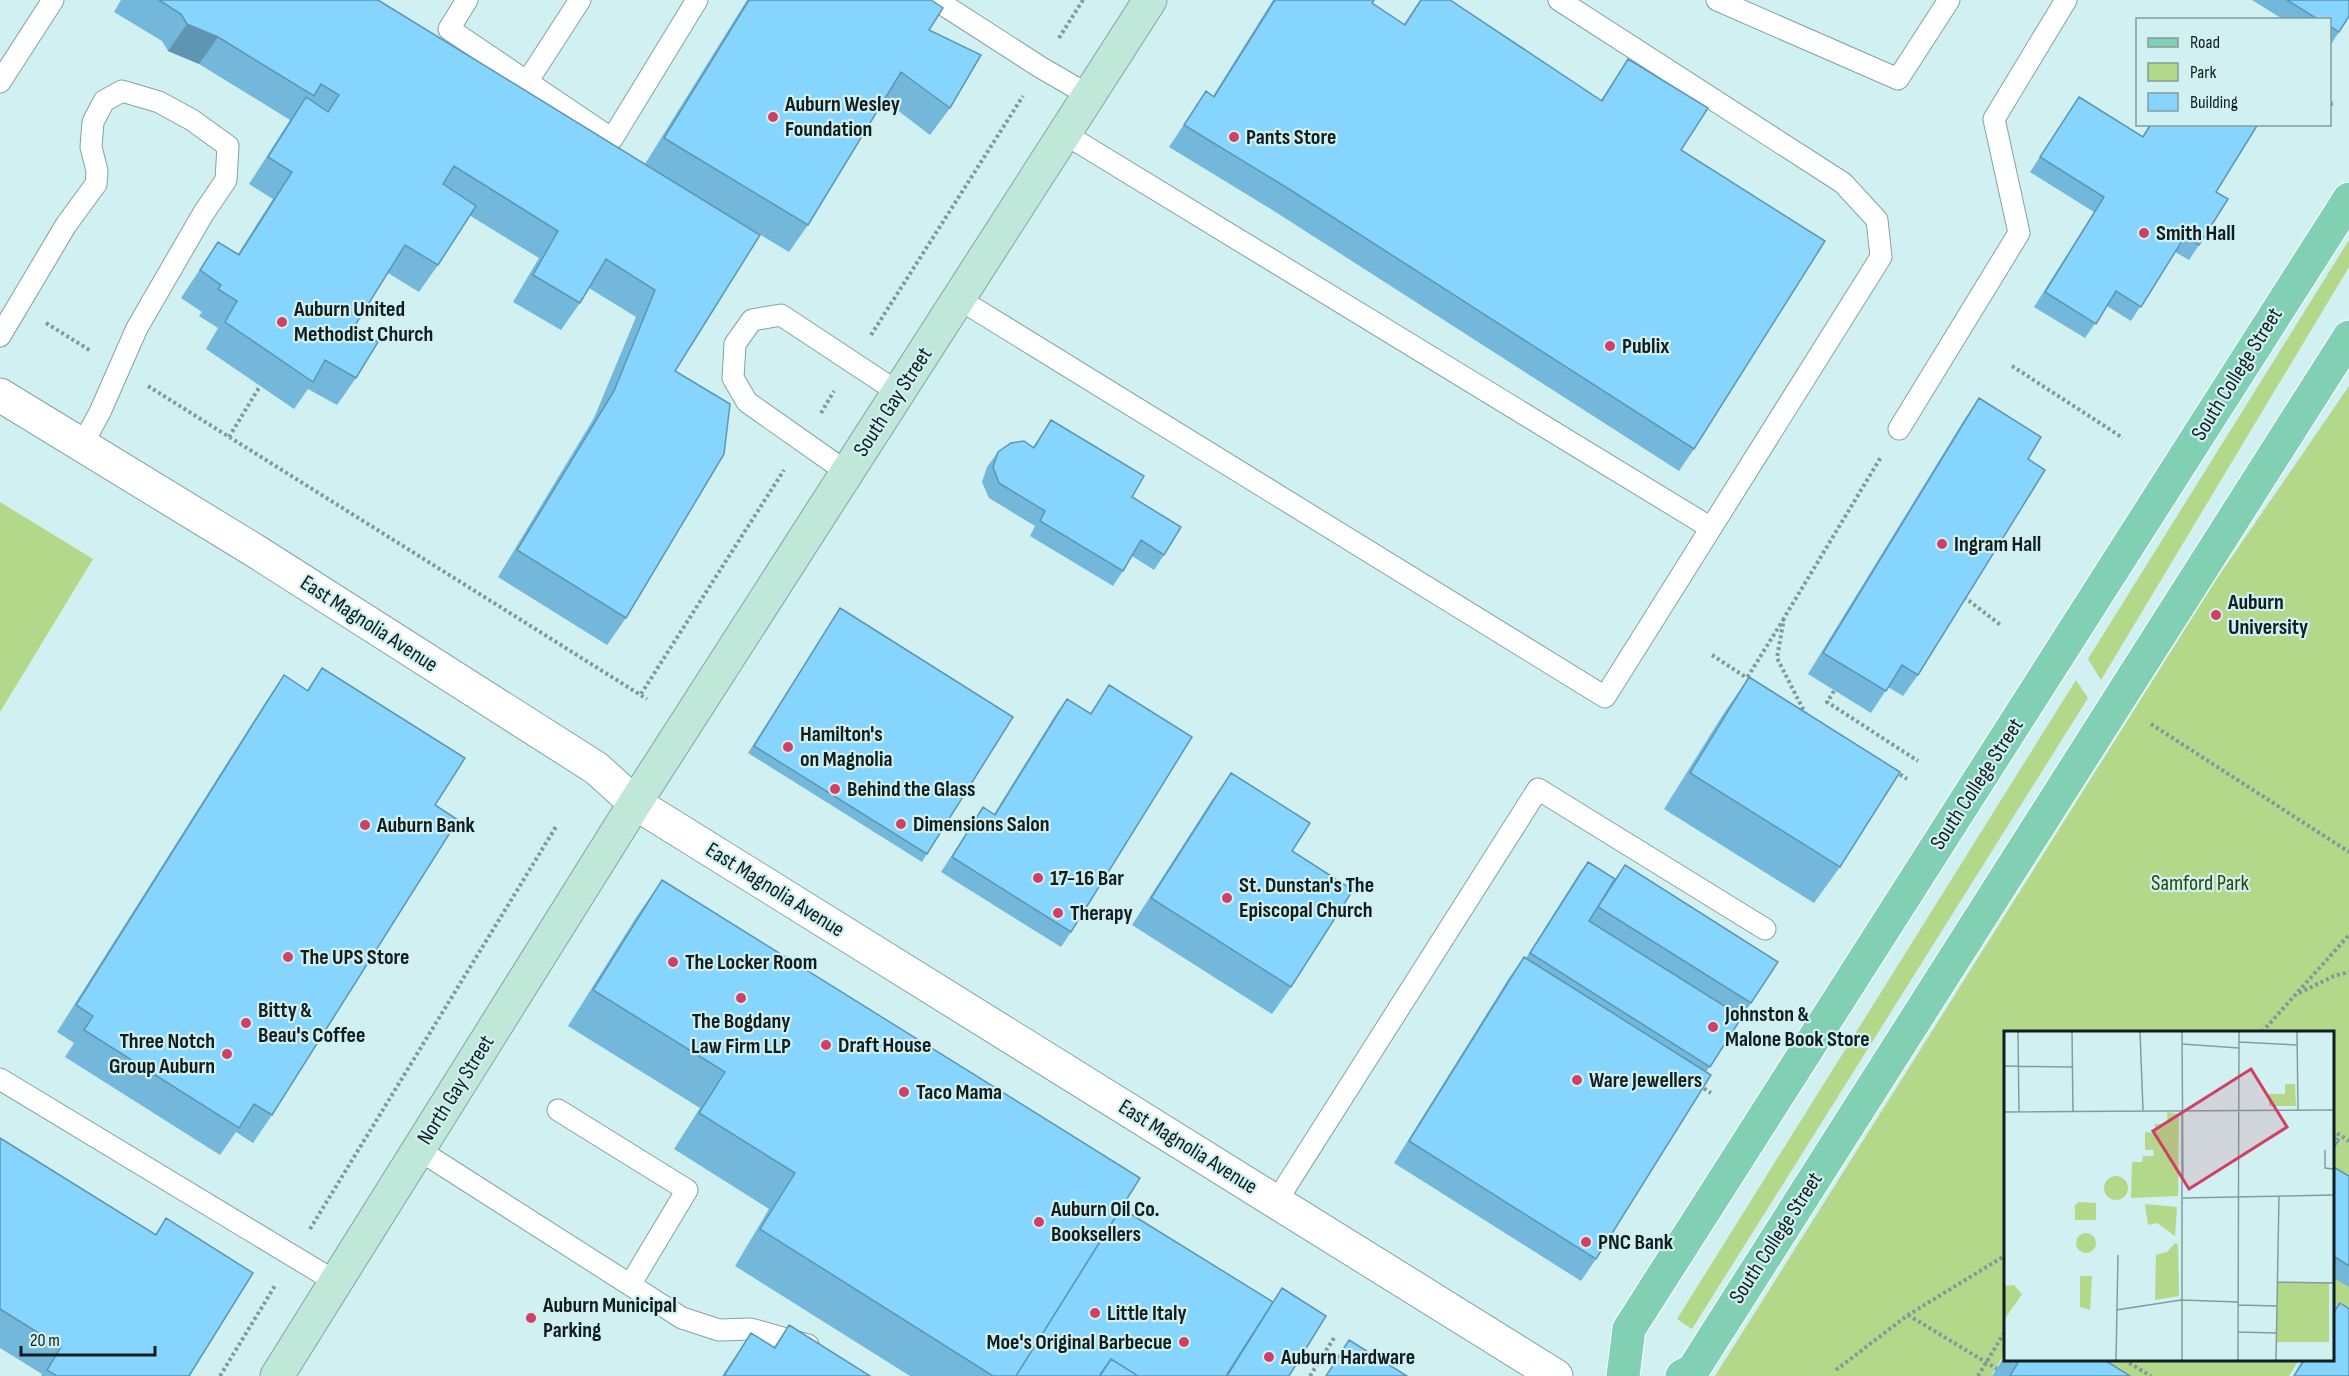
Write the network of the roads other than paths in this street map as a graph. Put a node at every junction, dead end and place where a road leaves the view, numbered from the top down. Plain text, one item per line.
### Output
1 (467, 0) edge
2 (580, 0) edge
3 (697, 0) edge
4 (936, 0) edge
5 (1150, 0) edge
6 (1559, 0) edge
7 (1717, 0) edge
8 (1949, 0) edge
9 (2066, 0) edge
10 (51, 1) edge
11 (0, 82) edge
12 (527, 82) junction
13 (1090, 96) junction
14 (1065, 134) junction
15 (2349, 199) edge
16 (960, 298) junction
17 (0, 336) edge
18 (2349, 337) edge
19 (899, 393) junction
20 (0, 395) edge
21 (1899, 429) road end
22 (82, 445) junction
23 (848, 473) junction
24 (1711, 528) junction
25 (635, 803) junction
26 (1765, 929) dead end
27 (0, 1079) edge
28 (558, 1110) dead end
29 (418, 1150) junction
30 (1276, 1202) junction
31 (336, 1282) junction
32 (630, 1285) junction
33 (826, 1353) edge
34 (277, 1376) edge
35 (1556, 1376) edge
36 (1623, 1376) edge
37 (1682, 1376) edge

1 - 12 lane
2 - 12 lane
3 - 12 lane
4 - 13 lane
5 - 13 street, South Gay Street
6 - 24 lane
7 - 8 lane
9 - 21 lane
10 - 11 lane
13 - 14 street, South Gay Street
14 - 16 street, South Gay Street
14 - 24 lane
15 - 36 main road, South College Street
16 - 19 street, South Gay Street
16 - 24 lane
17 - 22 lane
18 - 37 main road, South College Street
19 - 23 street, South Gay Street
19 - 23 lane
20 - 22 street, East Magnolia Avenue
22 - 25 street, East Magnolia Avenue
23 - 25 street, South Gay Street
25 - 29 street, North Gay Street
25 - 30 street, East Magnolia Avenue
26 - 30 lane
27 - 31 lane
28 - 32 lane
29 - 31 street, North Gay Street
29 - 32 lane
30 - 35 street, East Magnolia Avenue
31 - 34 street, North Gay Street
32 - 33 lane

